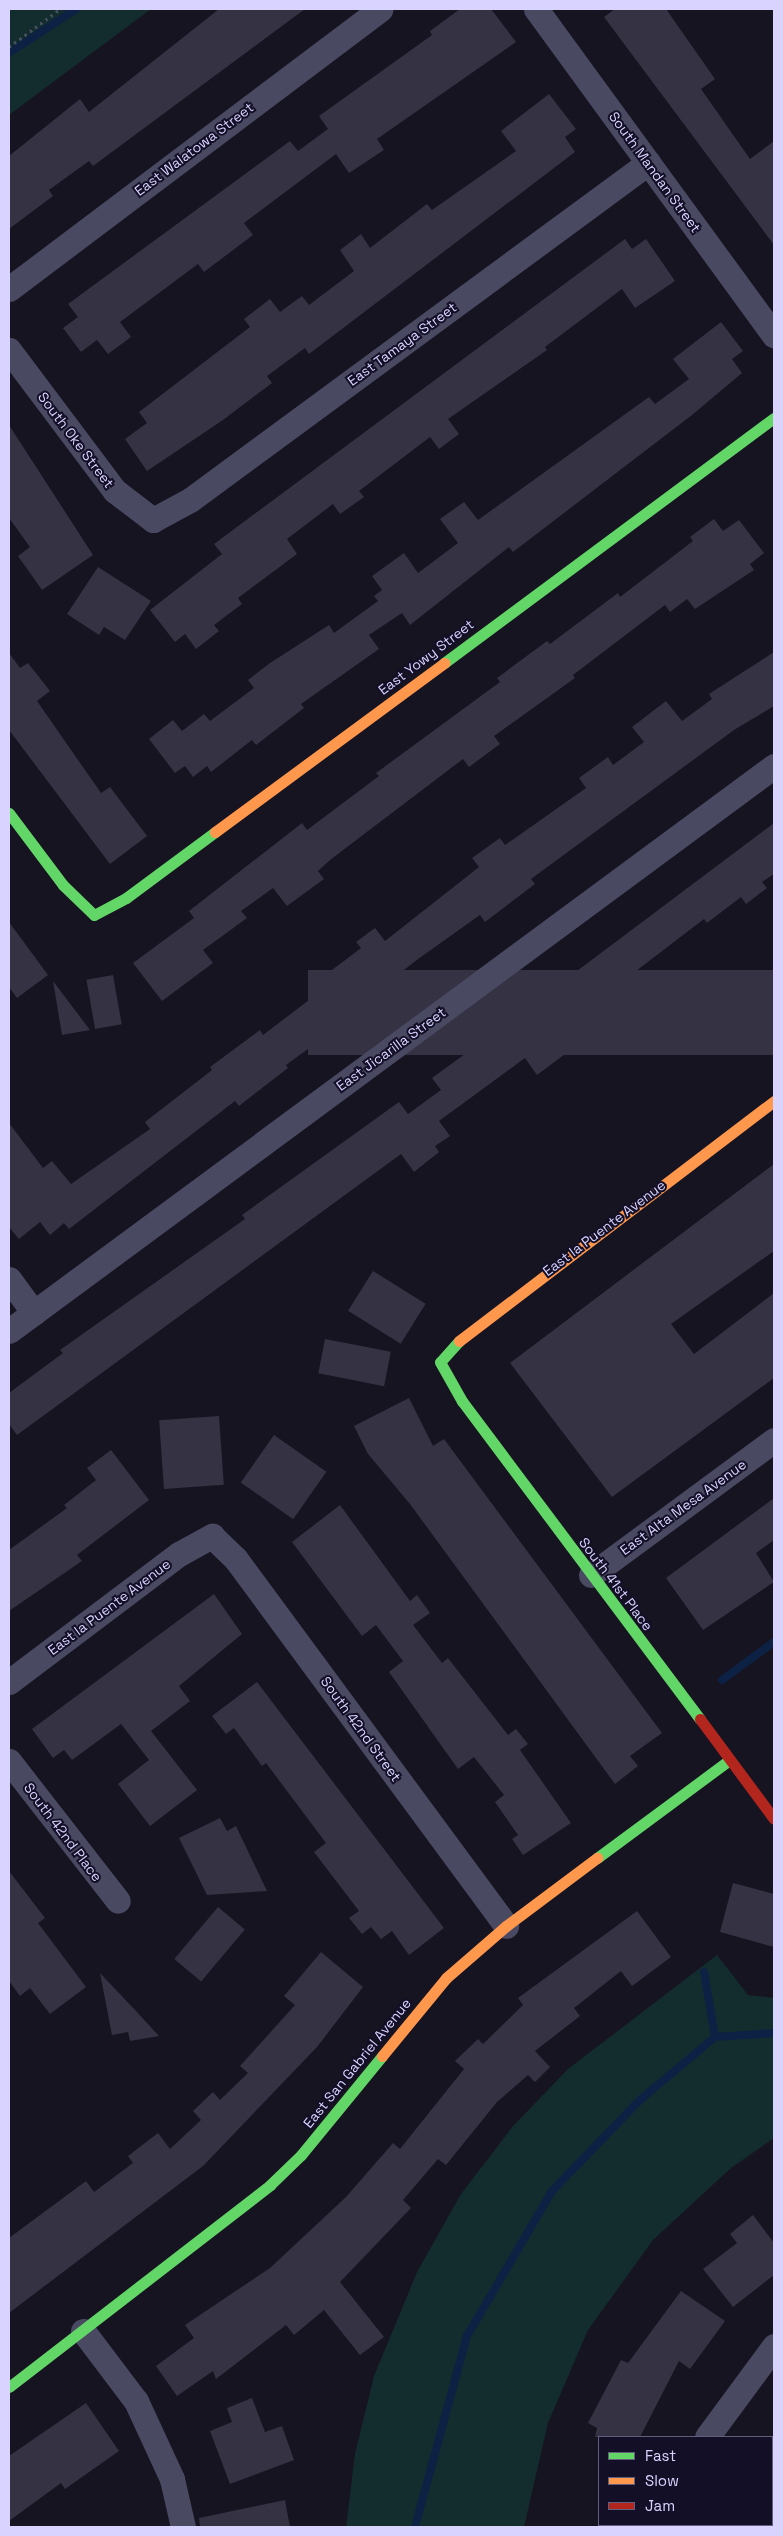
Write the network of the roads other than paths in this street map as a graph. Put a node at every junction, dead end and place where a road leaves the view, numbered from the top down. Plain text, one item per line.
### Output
1 (380, 9) edge
2 (536, 9) edge
3 (648, 163) junction
4 (9, 289) edge
5 (774, 335) edge
6 (9, 350) edge
7 (774, 418) edge
8 (153, 520) joint
9 (774, 766) edge
10 (9, 813) edge
11 (774, 1101) edge
12 (9, 1279) edge
13 (34, 1313) junction
14 (9, 1331) edge
15 (440, 1362) joint
16 (774, 1440) edge
17 (212, 1536) joint
18 (591, 1575) junction
19 (9, 1682) edge
20 (9, 1760) edge
21 (728, 1761) junction
22 (774, 1819) edge
23 (118, 1901) dead end
24 (506, 1926) junction
25 (83, 2331) junction
26 (774, 2346) edge
27 (9, 2387) edge
28 (708, 2436) edge
29 (184, 2527) edge

1 - 4 street, East Walatowa Street
2 - 3 street, South Mandan Street
3 - 5 street, South Mandan Street
3 - 8 street, East Tamaya Street
6 - 8 street, South Oke Street
7 - 10 street, East Yowy Street
9 - 13 street, East Jicarilla Street
11 - 15 street, East la Puente Avenue
12 - 13 street
13 - 14 street, East Jicarilla Street
15 - 18 street, South 41st Place
16 - 18 street, East Alta Mesa Avenue
17 - 19 street, East la Puente Avenue
17 - 24 street, South 42nd Street
18 - 21 street, South 41st Place
20 - 23 street, South 42nd Place
21 - 22 street, South 41st Place
21 - 24 street, East San Gabriel Avenue
24 - 25 street, East San Gabriel Avenue
25 - 27 street, East San Gabriel Avenue
25 - 29 street
26 - 28 street

